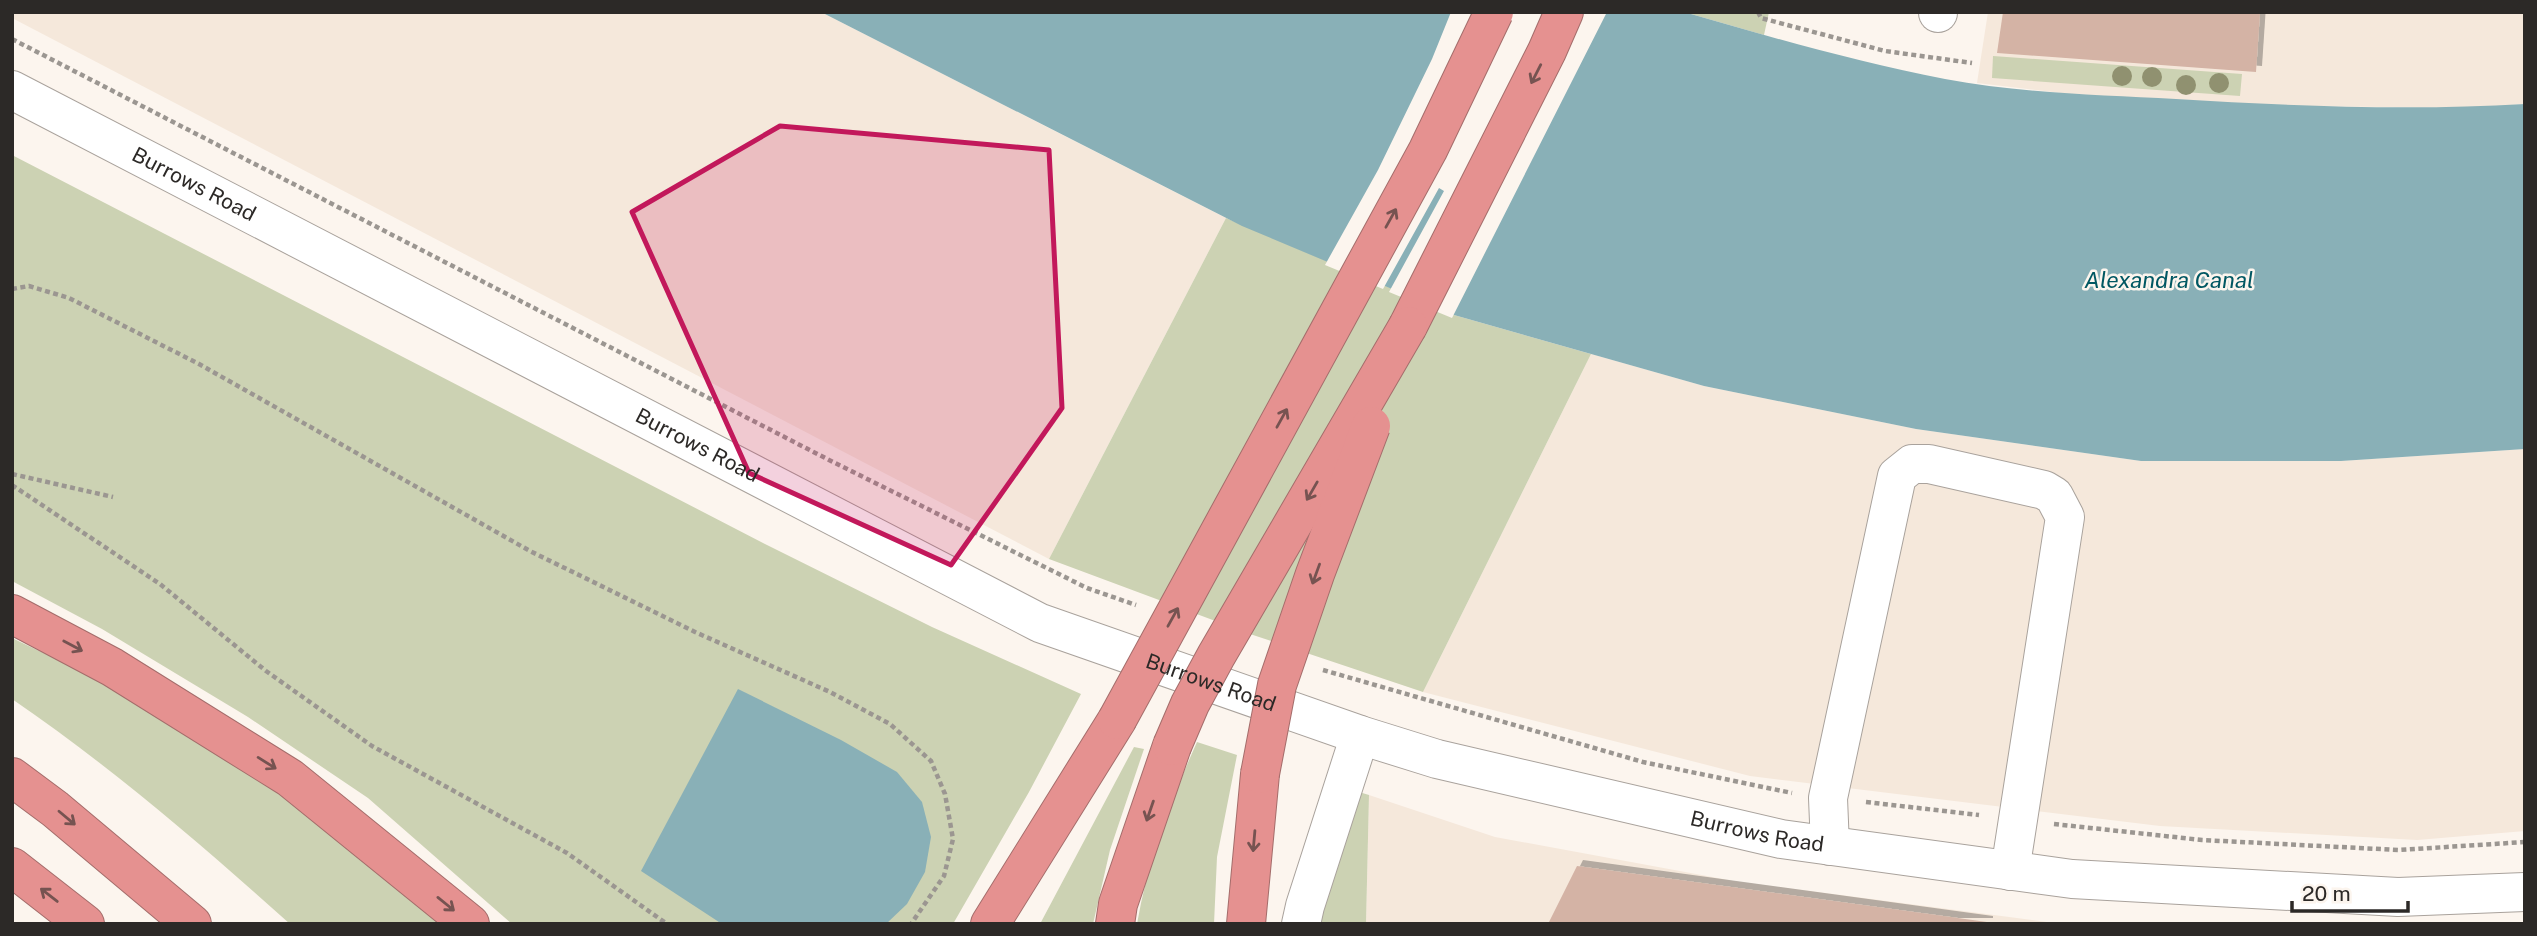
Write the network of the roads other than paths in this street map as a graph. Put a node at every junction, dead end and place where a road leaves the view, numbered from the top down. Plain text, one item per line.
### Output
1 (1494, 12) edge
2 (1564, 12) edge
3 (12, 90) edge
4 (1408, 326) junction
5 (12, 614) edge
6 (1117, 720) junction
7 (1360, 735) junction
8 (12, 777) edge
9 (1830, 846) junction
10 (12, 867) edge
11 (2010, 871) junction
12 (2525, 892) edge
13 (85, 924) edge
14 (192, 924) edge
15 (470, 924) edge
16 (990, 924) edge
17 (1018, 924) edge
18 (1115, 924) edge
19 (1246, 924) edge
20 (1301, 924) edge

6 -> 1 highway, bridge
2 -> 4 highway
3 - 7 street, Burrows Road
4 -> 18 highway, bridge
4 -> 19 highway, bridge
5 -> 15 highway
6 - 16 highway
6 - 17 highway
7 - 9 street, Burrows Road
7 - 20 street
8 -> 14 highway
9 - 11 street, Burrows Road
9 - 11 street
13 -> 10 highway
11 - 12 street, Burrows Road

